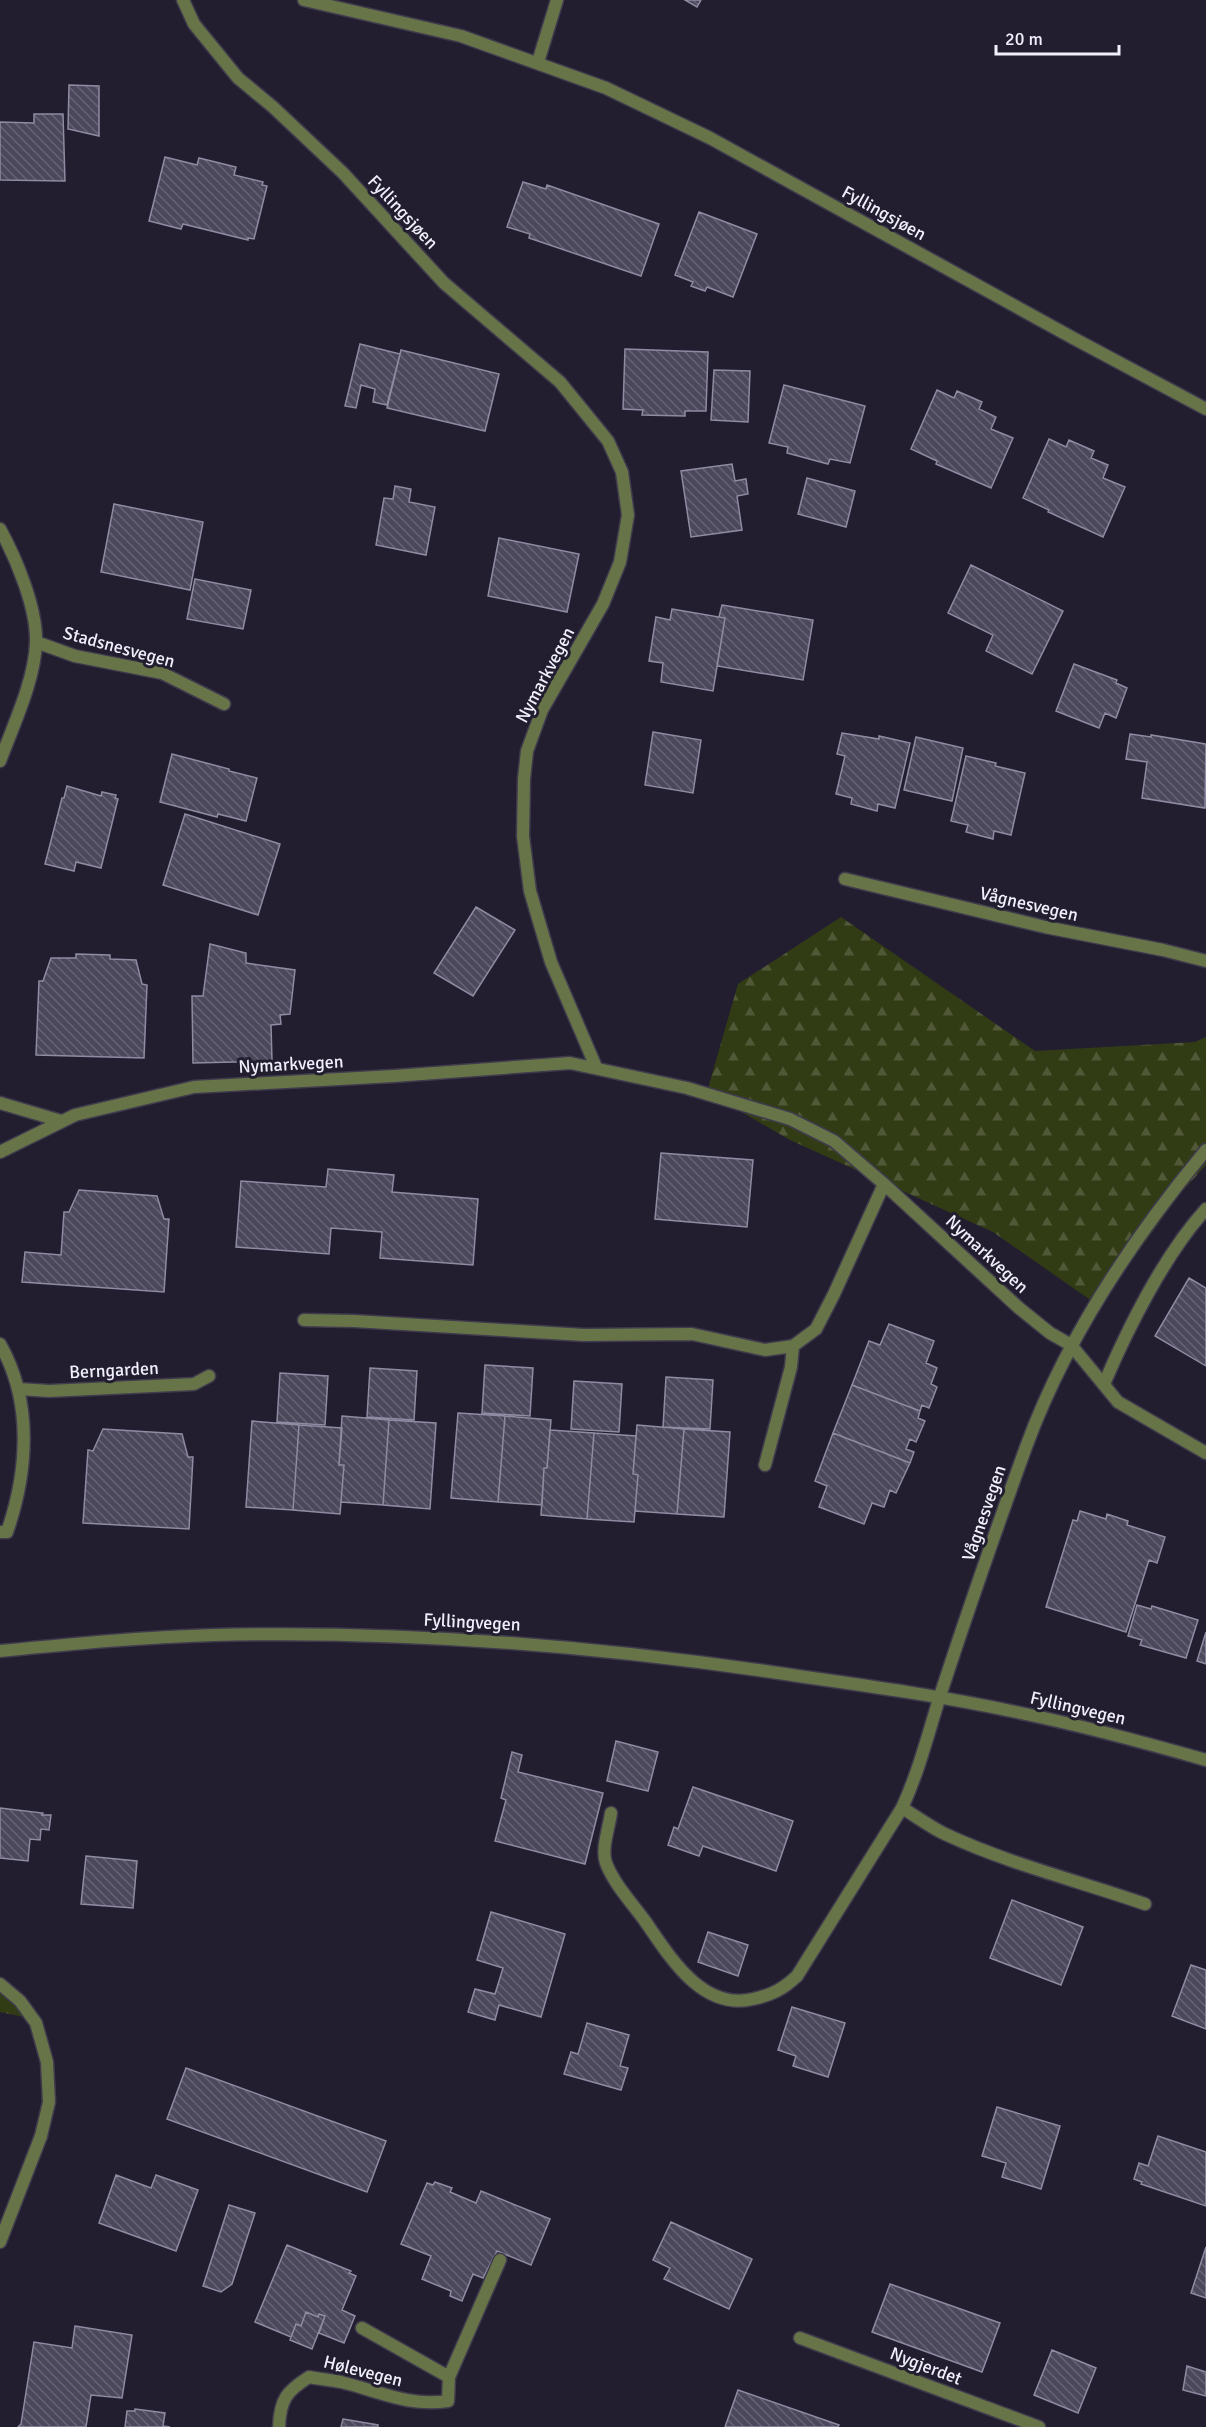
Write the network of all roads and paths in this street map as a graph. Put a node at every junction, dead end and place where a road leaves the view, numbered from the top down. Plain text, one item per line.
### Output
1 (183, 0) edge
2 (304, 0) edge
3 (556, 0) edge
4 (538, 63) junction
5 (1206, 409) edge
6 (608, 441) joint
7 (0, 529) edge
8 (36, 642) junction
9 (224, 704) dead end
10 (0, 761) edge
11 (845, 879) dead end
12 (1206, 961) edge
13 (596, 1067) junction
14 (0, 1103) edge
15 (61, 1121) junction
16 (1206, 1150) edge
17 (0, 1152) edge
18 (884, 1184) junction
19 (1206, 1209) edge
20 (304, 1320) dead end
21 (0, 1344) edge
22 (1071, 1345) junction
23 (793, 1346) junction
24 (209, 1376) dead end
25 (1104, 1384) junction
26 (19, 1389) junction
27 (1206, 1453) edge
28 (765, 1465) dead end
29 (0, 1532) edge
30 (0, 1651) edge
31 (939, 1697) junction
32 (1206, 1760) edge
33 (902, 1808) junction
34 (611, 1813) dead end
35 (1145, 1904) dead end
36 (0, 1984) edge
37 (0, 2242) edge
38 (500, 2260) dead end
39 (362, 2328) dead end
40 (800, 2338) dead end
41 (449, 2377) junction
42 (279, 2427) edge
43 (1039, 2427) edge

1 - 6 street, Fyllingsjøen
2 - 4 street, Fyllingsjøen
3 - 4 street
4 - 5 street, Fyllingsjøen
6 - 13 street, Nymarkvegen
7 - 8 street, Stadsnesvegen
8 - 9 street, Stadsnesvegen
8 - 10 street, Stadsnesvegen
11 - 12 street, Vågnesvegen
13 - 15 street, Nymarkvegen
13 - 18 street, Nymarkvegen
14 - 15 street
15 - 17 street, Nymarkvegen
16 - 22 street, Vågnesvegen
18 - 22 street, Nymarkvegen
18 - 23 street
19 - 25 street
20 - 23 street
21 - 26 street
22 - 25 street
22 - 31 street, Vågnesvegen
23 - 28 street
24 - 26 street, Berngarden
25 - 27 street
26 - 29 street
30 - 31 street, Fyllingvegen
31 - 32 street, Fyllingvegen
31 - 33 street
33 - 34 street
33 - 35 street
36 - 37 street
38 - 41 street, Hølevegen
39 - 41 street, Hølevegen
40 - 43 street, Nygjerdet
41 - 42 street, Hølevegen

